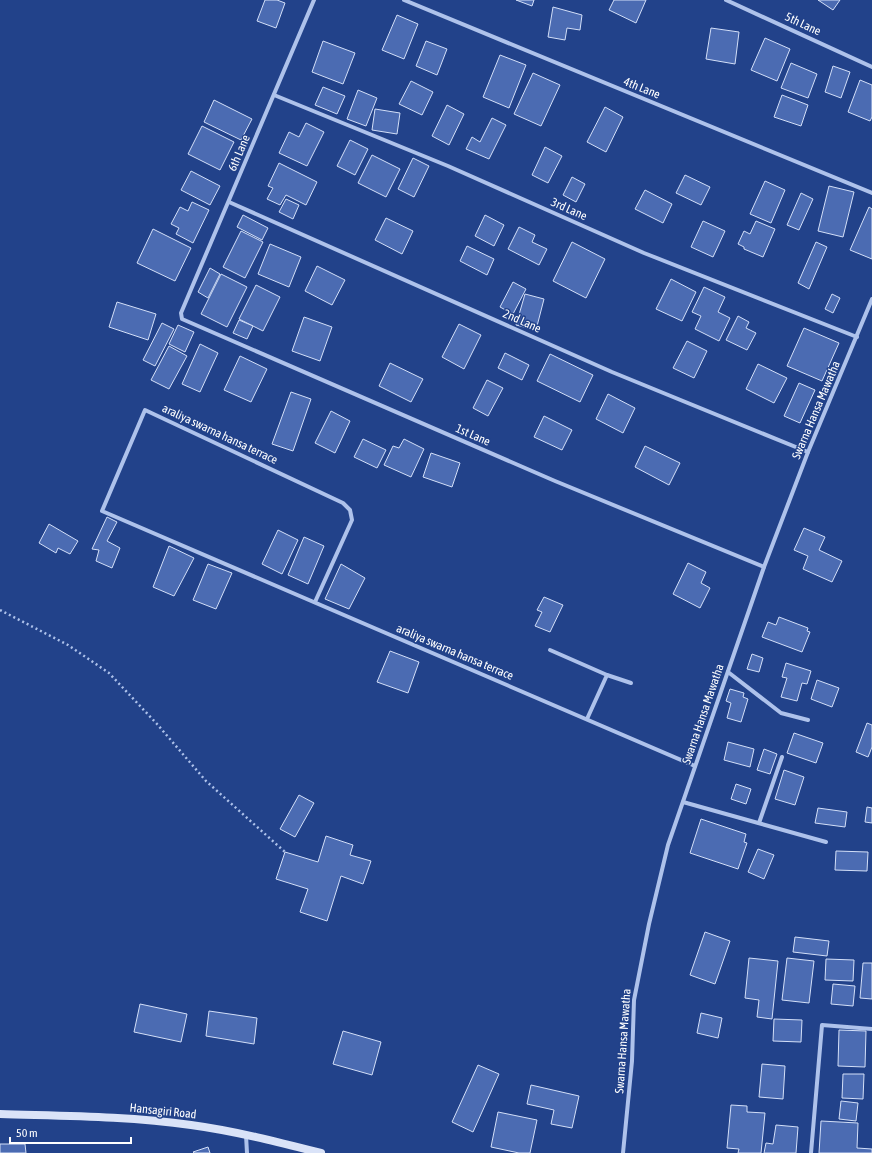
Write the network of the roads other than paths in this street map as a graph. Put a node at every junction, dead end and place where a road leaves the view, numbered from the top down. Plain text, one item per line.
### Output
1 (314, 0) edge
2 (404, 0) edge
3 (726, 0) edge
4 (872, 67) edge
5 (274, 95) junction
6 (872, 193) edge
7 (229, 202) junction
8 (872, 299) edge
9 (181, 313) joint
10 (857, 337) junction
11 (808, 452) junction
12 (764, 567) junction
13 (315, 602) junction
14 (550, 650) dead end
15 (728, 672) junction
16 (607, 675) junction
17 (631, 683) dead end
18 (587, 719) junction
19 (808, 720) dead end
20 (782, 756) dead end
21 (695, 766) junction
22 (683, 802) junction
23 (759, 823) junction
24 (826, 842) dead end
25 (872, 1029) edge
26 (0, 1114) edge
27 (246, 1134) junction
28 (247, 1153) edge
29 (321, 1153) edge
30 (623, 1153) edge
31 (811, 1153) edge

1 - 5 street, 6th Lane
2 - 6 street, 4th Lane
3 - 4 street, 5th Lane
5 - 7 street, 6th Lane
5 - 10 street, 3rd Lane
7 - 9 street, 6th Lane
7 - 11 street, 2nd Lane
8 - 10 street, Swarna Hansa Mawatha
9 - 12 street, 1st Lane
10 - 11 street, Swarna Hansa Mawatha
11 - 12 street, Swarna Hansa Mawatha
12 - 15 street, Swarna Hansa Mawatha
13 - 13 street, araliya swarna hansa terrace
13 - 18 street, araliya swarna hansa terrace
14 - 16 street
15 - 19 street
15 - 21 street, Swarna Hansa Mawatha
16 - 17 street
16 - 18 street
18 - 21 street, araliya swarna hansa terrace
20 - 23 street
21 - 22 street, Swarna Hansa Mawatha
22 - 23 street
22 - 30 street, Swarna Hansa Mawatha
23 - 24 street
25 - 31 street
26 - 27 street, Hansagiri Road
27 - 28 street
27 - 29 street, Hansagiri Road

